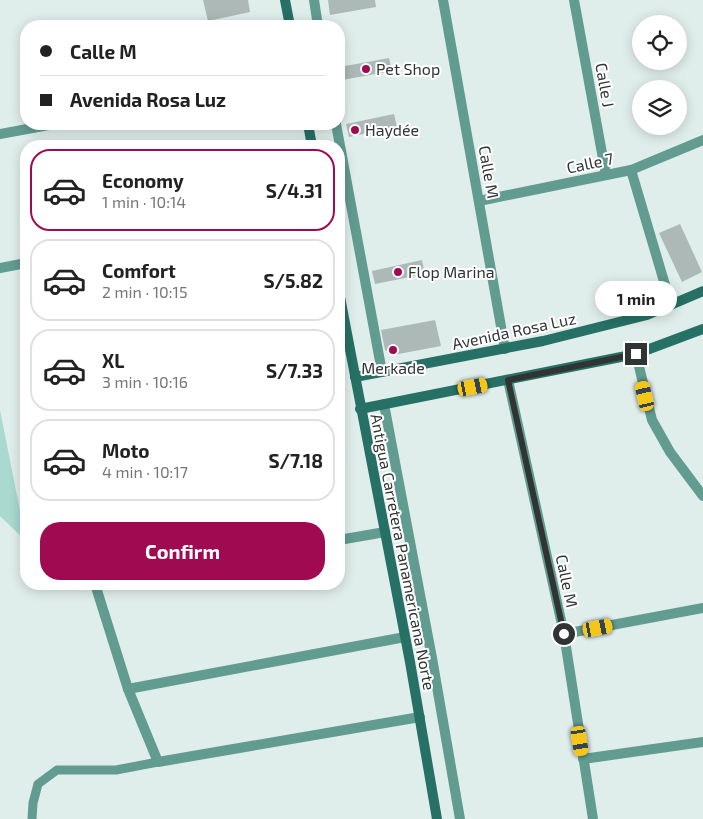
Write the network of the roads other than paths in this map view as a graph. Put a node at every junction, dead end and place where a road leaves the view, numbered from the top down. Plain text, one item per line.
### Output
1 (285, 0) edge
2 (314, 0) edge
3 (443, 0) edge
4 (574, 0) edge
5 (289, 20) edge
6 (317, 20) edge
7 (22, 130) edge
8 (0, 134) edge
9 (703, 140) edge
10 (631, 170) junction
11 (345, 173) edge
12 (606, 175) junction
13 (479, 201) junction
14 (20, 264) edge
15 (0, 268) edge
16 (703, 291) edge
17 (671, 306) junction
18 (345, 324) edge
19 (703, 329) edge
20 (505, 349) junction
21 (636, 354) junction
22 (382, 372) junction
23 (355, 377) junction
24 (508, 380) junction
25 (384, 404) junction
26 (360, 409) junction
27 (703, 476) edge
28 (693, 481) junction
29 (703, 496) edge
30 (385, 532) junction
31 (345, 539) edge
32 (97, 590) edge
33 (703, 608) edge
34 (564, 634) junction
35 (405, 637) junction
36 (128, 689) junction
37 (420, 717) junction
38 (703, 742) edge
39 (583, 759) junction
40 (158, 762) junction
41 (32, 819) edge
42 (437, 819) edge
43 (460, 819) edge
44 (593, 819) edge

1 - 5 street
2 - 6 street
3 - 13 street, Calle M
4 - 12 street, Calle J
7 - 8 street
9 - 10 street, Calle 7
10 - 12 street, Calle 7
10 - 17 street
11 - 22 street
12 - 13 street, Calle 7
13 - 20 street, Calle M
14 - 15 street
16 - 17 street, Avenida Rosa Luz
17 - 20 street, Avenida Rosa Luz
18 - 23 street, Antigua Carretera Panamericana Norte
19 - 21 street
20 - 22 street, Avenida Rosa Luz
21 - 24 street
21 - 28 street
22 - 23 street, Avenida Rosa Luz
23 - 26 street, Antigua Carretera Panamericana Norte
24 - 25 street
24 - 34 street, Calle M
25 - 26 street
25 - 43 street
26 - 30 street, Antigua Carretera Panamericana Norte
27 - 28 street
28 - 29 street
30 - 31 street
30 - 35 street, Antigua Carretera Panamericana Norte
32 - 36 street
33 - 34 street
34 - 39 street, Calle M
35 - 36 street
35 - 37 street, Antigua Carretera Panamericana Norte
36 - 40 street
37 - 40 street
37 - 42 street, Antigua Carretera Panamericana Norte
38 - 39 street
39 - 44 street, Calle M
40 - 41 lane

